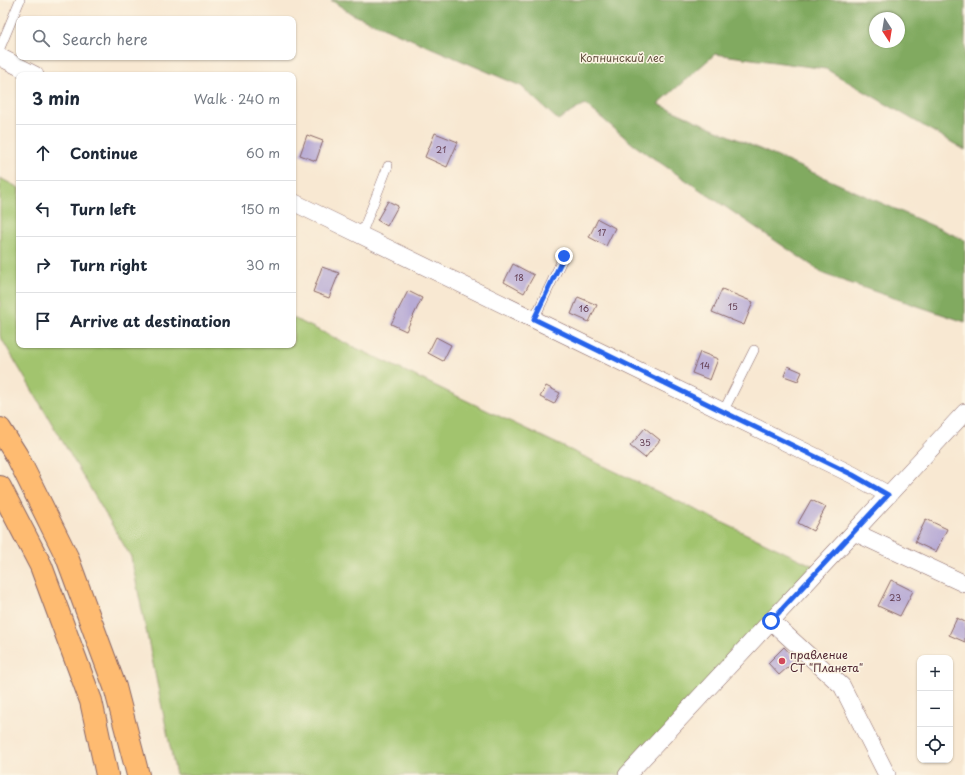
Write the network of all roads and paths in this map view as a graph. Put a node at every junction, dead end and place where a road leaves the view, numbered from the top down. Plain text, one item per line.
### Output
1 (20, 0) edge
2 (0, 48) edge
3 (0, 57) edge
4 (28, 72) edge
5 (388, 166) dead end
6 (296, 203) edge
7 (361, 235) junction
8 (564, 256) dead end
9 (534, 319) junction
10 (754, 350) dead end
11 (723, 412) junction
12 (965, 412) edge
13 (0, 429) edge
14 (0, 487) edge
15 (888, 495) junction
16 (854, 532) junction
17 (965, 584) edge
18 (771, 621) junction
19 (107, 775) edge
20 (138, 775) edge
21 (627, 775) edge
22 (887, 775) edge

1 - 2 lane
3 - 4 street
5 - 7 lane
6 - 7 street
7 - 9 street
8 - 9 lane
9 - 11 street
10 - 11 lane
11 - 15 street
12 - 15 street
13 - 20 main road
14 - 19 main road
15 - 16 street
16 - 17 street
16 - 18 street
18 - 21 street
18 - 22 street

